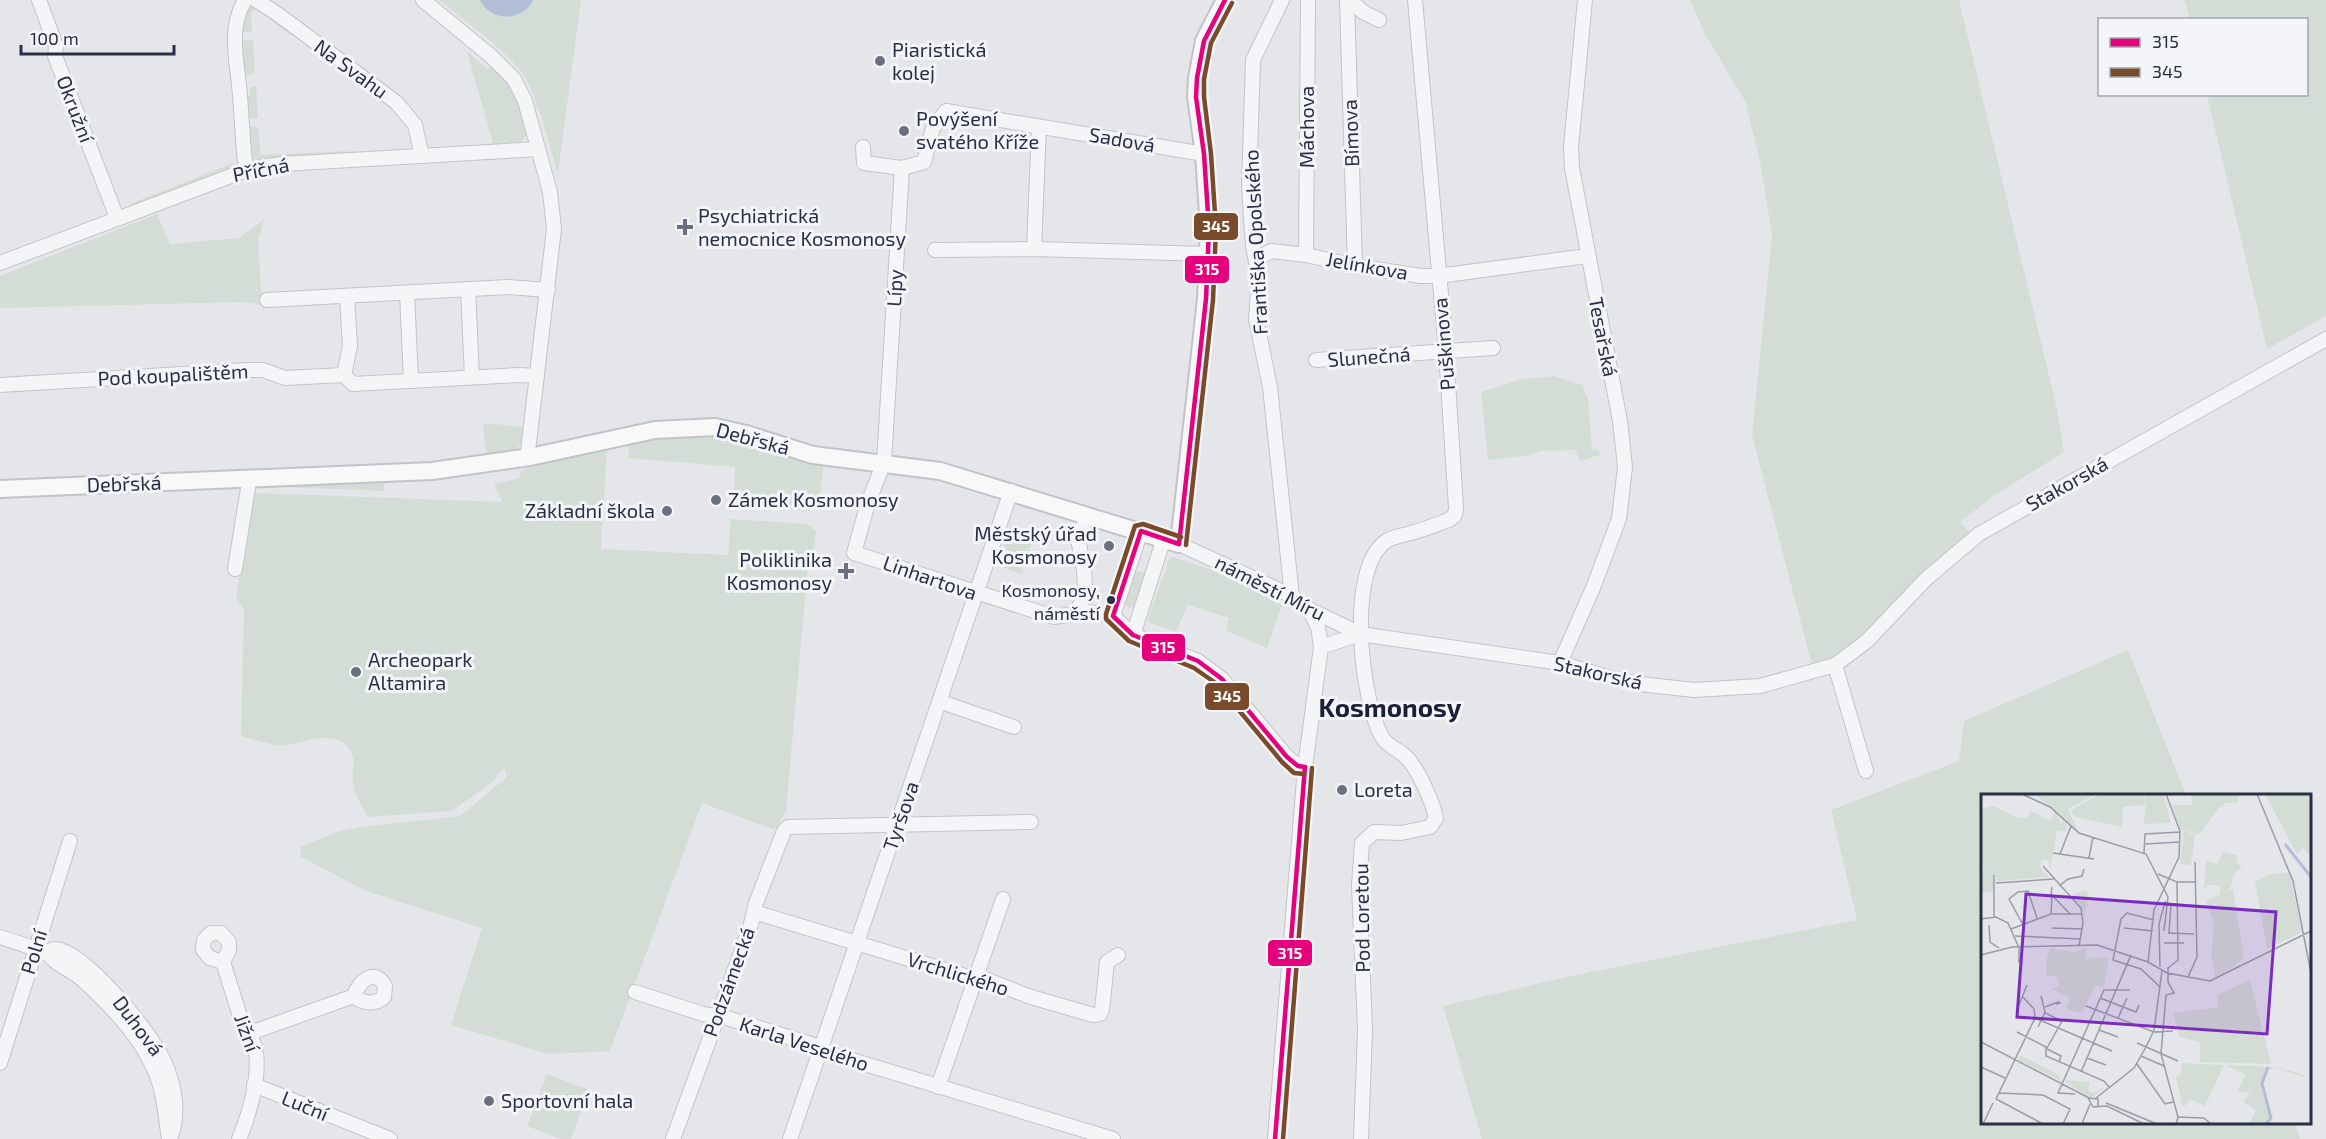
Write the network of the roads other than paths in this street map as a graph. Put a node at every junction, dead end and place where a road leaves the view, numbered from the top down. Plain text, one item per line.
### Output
1 (39, 0) edge
2 (245, 0) edge
3 (256, 0) edge
4 (423, 0) edge
5 (1225, 0) edge
6 (1282, 0) edge
7 (1308, 0) edge
8 (1349, 0) edge
9 (1415, 0) edge
10 (1585, 0) edge
11 (1379, 21) dead end
12 (1039, 127) junction
13 (863, 147) dead end
14 (538, 149) junction
15 (1204, 154) junction
16 (422, 156) junction
17 (902, 168) junction
18 (246, 169) junction
19 (117, 218) junction
20 (1034, 249) junction
21 (935, 250) dead end
22 (1208, 254) junction
23 (1306, 255) junction
24 (1587, 256) junction
25 (1257, 259) junction
26 (0, 264) edge
27 (1354, 266) junction
28 (1438, 276) junction
29 (468, 290) junction
30 (548, 290) junction
31 (407, 292) junction
32 (347, 296) junction
33 (267, 300) dead end
34 (2326, 339) edge
35 (1493, 348) dead end
36 (1446, 351) junction
37 (1316, 360) dead end
38 (344, 375) junction
39 (537, 376) junction
40 (472, 377) junction
41 (411, 381) junction
42 (0, 385) edge
43 (530, 457) junction
44 (884, 462) junction
45 (247, 478) junction
46 (0, 489) edge
47 (1011, 492) junction
48 (1087, 515) junction
49 (1141, 531) junction
50 (1172, 541) junction
51 (235, 569) dead end
52 (977, 593) junction
53 (1292, 596) junction
54 (1309, 609) junction
55 (1076, 612) junction
56 (1113, 616) junction
57 (1360, 634) junction
58 (1132, 635) junction
59 (1322, 647) junction
60 (1560, 663) junction
61 (1835, 665) junction
62 (941, 702) junction
63 (1014, 727) dead end
64 (1305, 767) junction
65 (1866, 771) dead end
66 (1031, 822) dead end
67 (898, 825) junction
68 (70, 841) dead end
69 (1003, 899) dead end
70 (754, 912) junction
71 (0, 937) edge
72 (858, 943) junction
73 (40, 950) junction
74 (1118, 955) dead end
75 (223, 962) dead end
76 (975, 979) junction
77 (635, 992) dead end
78 (354, 996) dead end
79 (717, 1016) junction
80 (250, 1033) junction
81 (821, 1050) junction
82 (0, 1063) edge
83 (254, 1085) junction
84 (938, 1087) junction
85 (169, 1139) edge
86 (239, 1139) edge
87 (390, 1139) edge
88 (673, 1139) edge
89 (790, 1139) edge
90 (1113, 1139) edge
91 (1275, 1139) edge
92 (1361, 1139) edge

1 - 19 street, Okružní
2 - 18 street
3 - 16 street, Na Svahu
4 - 14 street
5 - 15 main road
6 - 25 street, Františka Opolského
7 - 23 street, Máchova
8 - 11 street
8 - 27 street, Bímova
9 - 28 street, Puškinova
10 - 24 street, Tesařská
12 - 15 street, Sadová
12 - 17 street, Sadová
12 - 20 street
13 - 17 street
14 - 16 street, Příčná
14 - 30 street
15 - 22 main road
16 - 18 street, Příčná
17 - 44 street, Lípy
18 - 19 street, Příčná
19 - 26 street, Příčná
20 - 21 street
20 - 22 street
22 - 50 main road
23 - 25 street, Jelínkova
23 - 27 street, Jelínkova
24 - 28 street, Jelínkova
24 - 60 street, Tesařská
25 - 53 street, Františka Opolského
27 - 28 street, Jelínkova
28 - 36 street, Puškinova
29 - 30 street
29 - 31 street
29 - 40 street
30 - 39 street
31 - 32 street
31 - 41 street
32 - 33 street
32 - 38 street
34 - 61 street, Stakorská
35 - 36 street, Slunečná
36 - 37 street, Slunečná
36 - 57 street, Puškinova
38 - 41 street, Pod koupalištěm
38 - 42 street, Pod koupalištěm
39 - 40 street, Pod koupalištěm
39 - 43 street
40 - 41 street, Pod koupalištěm
43 - 44 main road, Debřská
43 - 45 main road, Debřská
44 - 47 main road, Debřská
44 - 52 street, Linhartova
45 - 46 main road, Debřská
45 - 51 street
47 - 48 main road, Debřská
47 - 52 street, Tyršova
48 - 49 main road, Debřská
48 - 55 street
49 - 50 main road, Debřská
49 - 56 street
50 - 53 street, náměstí Míru
50 - 58 street
52 - 55 street, Linhartova
52 - 62 street, Tyršova
53 - 54 street, náměstí Míru
54 - 57 street, náměstí Míru
54 - 59 street
55 - 56 street, Linhartova
56 - 58 street
57 - 59 street
57 - 60 street, Stakorská
57 - 92 street, Pod Loretou
58 - 64 street
59 - 64 street
60 - 61 street, Stakorská
61 - 65 street
62 - 63 street
62 - 67 street, Tyršova
64 - 91 street
66 - 67 street
67 - 70 street, Podzámecká
67 - 72 street, Tyršova
68 - 73 street, Polní
69 - 76 street
70 - 72 street, Vrchlického
70 - 79 street, Podzámecká
71 - 73 street, Duhová
72 - 76 street, Vrchlického
72 - 81 street, Tyršova
73 - 82 street, Polní
73 - 85 street, Duhová
74 - 76 street, Vrchlického
75 - 80 street, Jižní
76 - 84 street
77 - 79 street, Karla Veselého
78 - 80 street
79 - 81 street, Karla Veselého
79 - 88 street, Podzámecká
80 - 83 street, Jižní
81 - 84 street, Karla Veselého
81 - 89 street, Tyršova
83 - 86 street, Jižní
83 - 87 street, Luční
84 - 90 street, Karla Veselého

